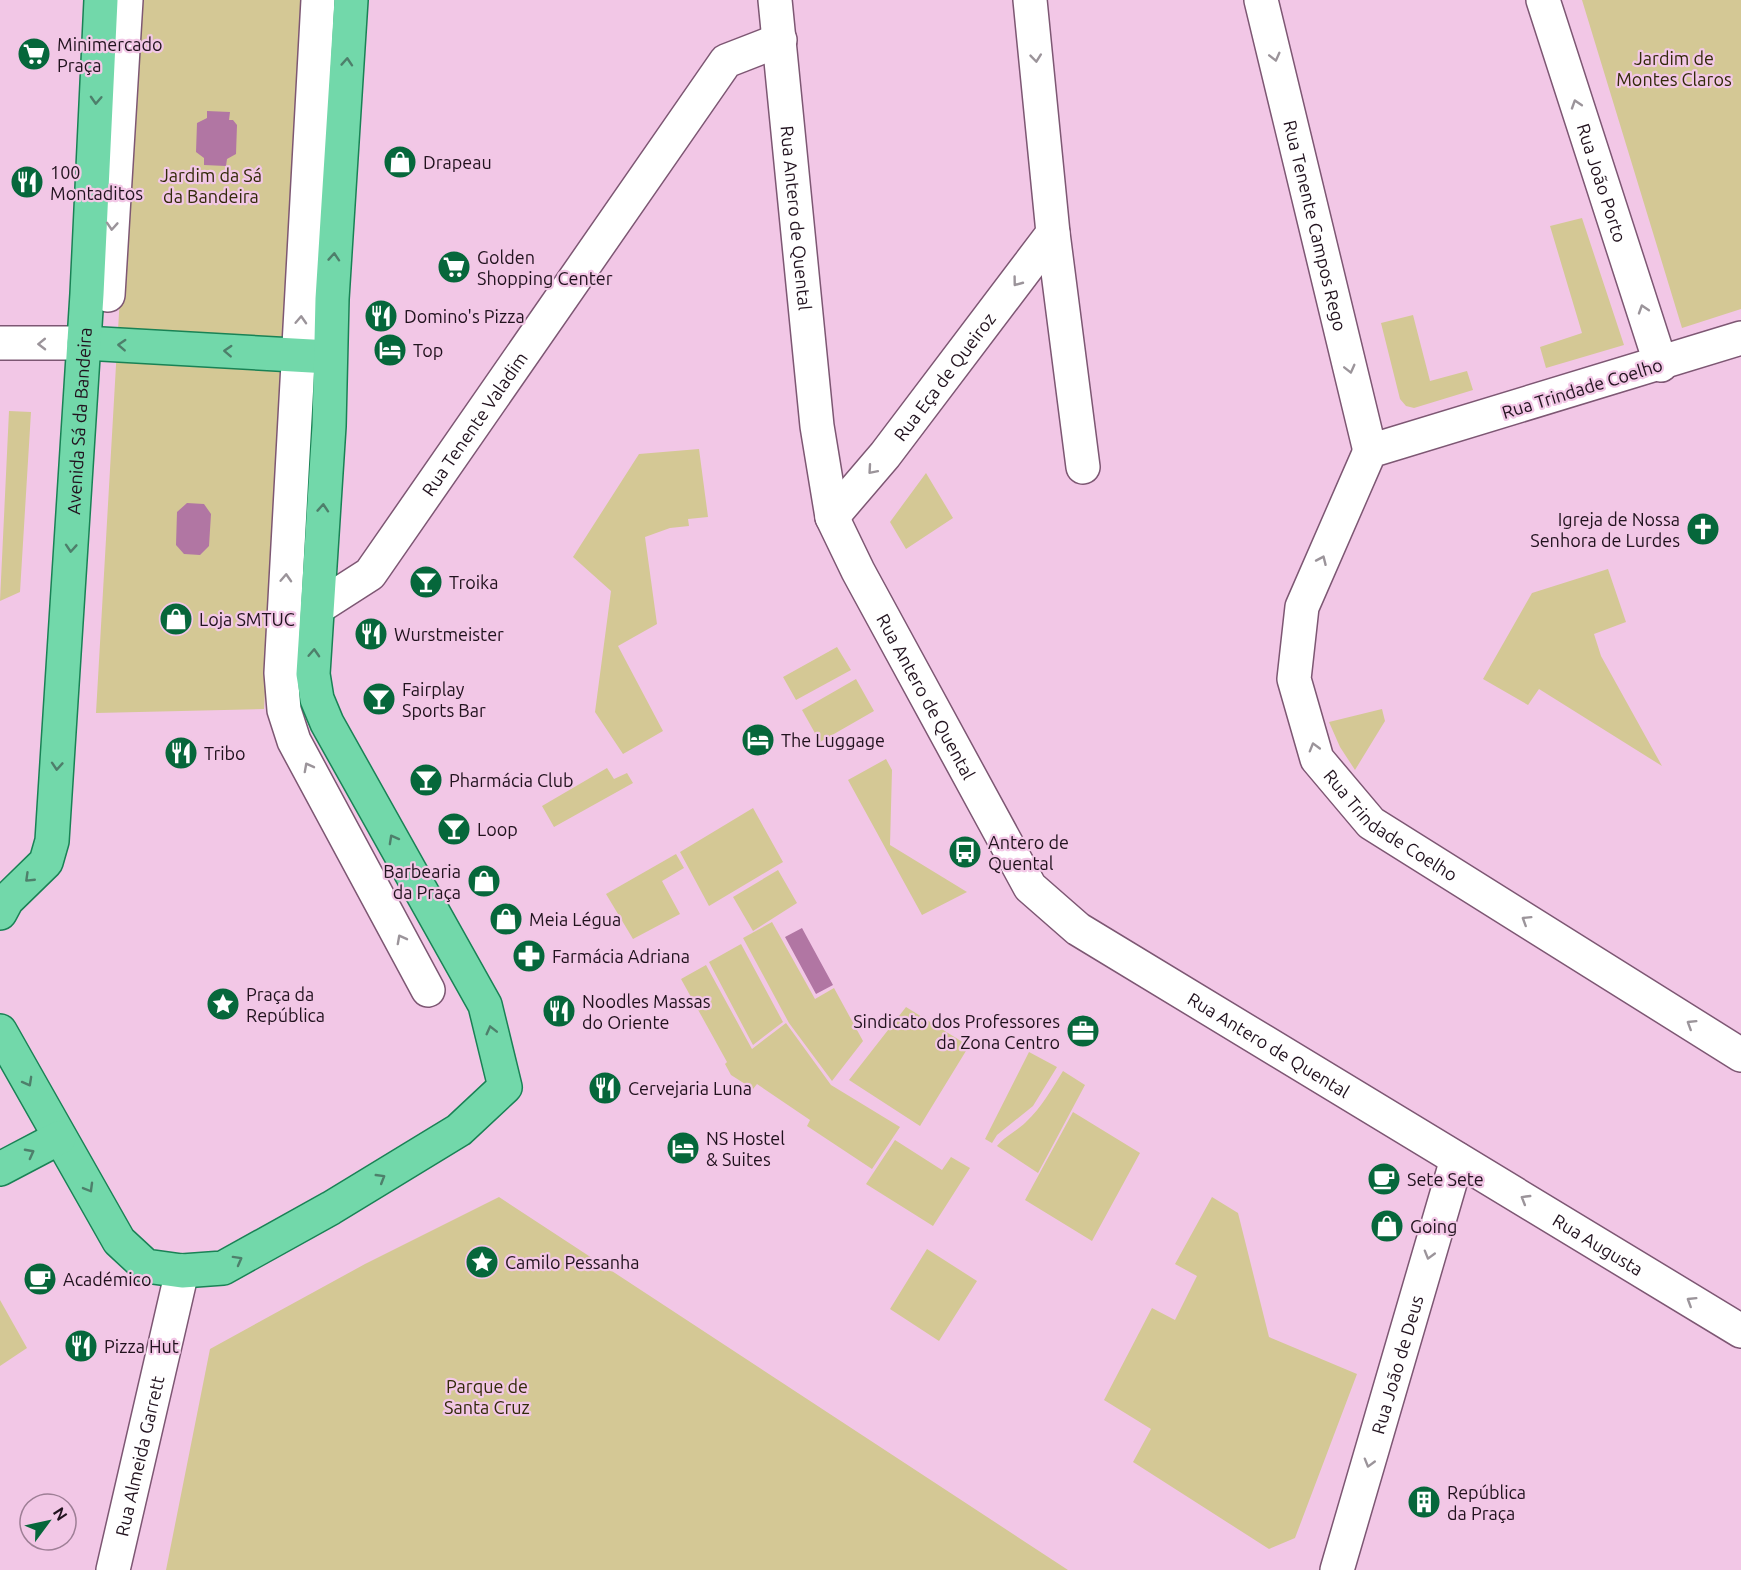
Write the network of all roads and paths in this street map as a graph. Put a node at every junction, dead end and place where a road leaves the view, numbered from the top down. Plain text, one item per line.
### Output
1 (101, 0) edge
2 (126, 0) edge
3 (318, 0) edge
4 (351, 0) edge
5 (776, 0) edge
6 (1030, 0) edge
7 (1261, 0) edge
8 (1543, 0) edge
9 (780, 40) junction
10 (1053, 233) junction
11 (108, 295) dead end
12 (1741, 338) edge
13 (0, 343) edge
14 (84, 343) junction
15 (314, 356) junction
16 (1661, 365) junction
17 (1370, 451) junction
18 (1083, 466) dead end
19 (832, 517) junction
20 (317, 608) junction
21 (0, 913) edge
22 (428, 990) dead end
23 (0, 1031) edge
24 (1741, 1054) edge
25 (60, 1138) junction
26 (1457, 1159) junction
27 (0, 1169) edge
28 (182, 1271) junction
29 (1741, 1331) edge
30 (112, 1570) edge
31 (1338, 1570) edge

1 -> 14 main road, Avenida Sá da Bandeira
2 -> 11 street
15 -> 3 street
15 -> 4 main road
5 - 9 street, Rua Antero de Quental
6 -> 10 street
7 -> 17 street, Rua Tenente Campos Rego
16 -> 8 street, Rua João Porto
9 - 19 street, Rua Antero de Quental
9 - 20 street, Rua Tenente Valadim
10 - 18 street
10 -> 19 street, Rua Eça de Queiroz
12 - 16 street, Rua Trindade Coelho
14 -> 13 street
15 -> 14 main road
14 -> 21 main road, Avenida Sá da Bandeira
20 -> 15 main road
22 -> 15 street
16 - 17 street, Rua Trindade Coelho
24 -> 17 street, Rua Trindade Coelho
19 - 26 street, Rua Antero de Quental
28 -> 20 main road
23 -> 25 main road
27 -> 25 main road
25 -> 28 main road
29 -> 26 street, Rua Augusta
26 -> 31 street, Rua João de Deus
28 - 30 street, Rua Almeida Garrett

